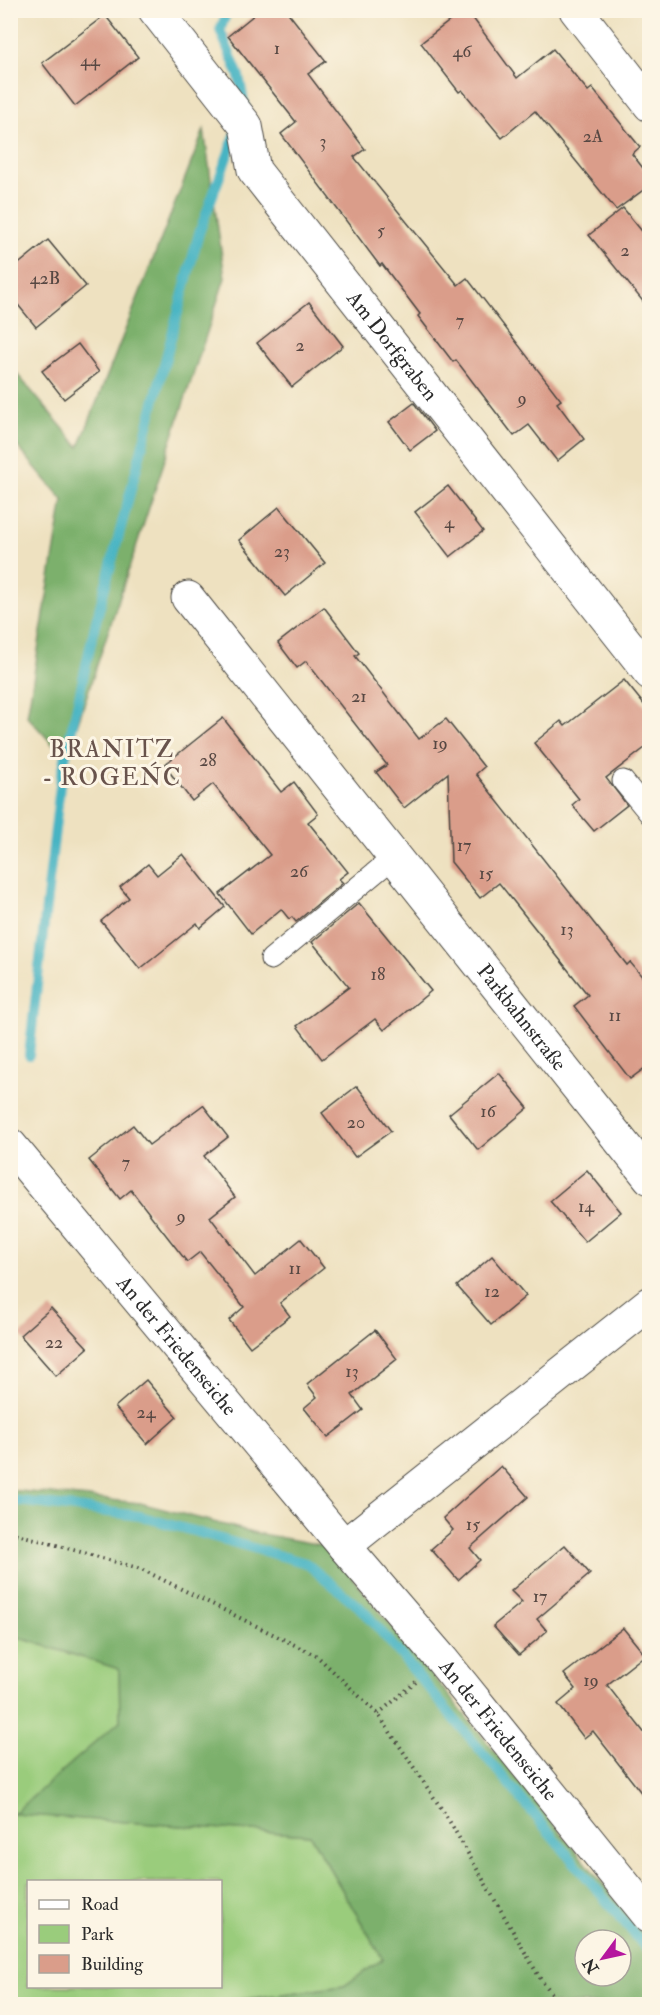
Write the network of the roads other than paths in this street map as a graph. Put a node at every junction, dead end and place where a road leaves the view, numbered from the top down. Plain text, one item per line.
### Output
1 (155, 10) edge
2 (576, 10) edge
3 (650, 105) edge
4 (188, 598) dead end
5 (650, 673) edge
6 (623, 781) dead end
7 (650, 814) edge
8 (394, 857) junction
9 (271, 959) dead end
10 (10, 1145) edge
11 (650, 1178) edge
12 (650, 1303) edge
13 (344, 1546) junction
14 (650, 1917) edge

1 - 5 street, Am Dorfgraben
2 - 3 street
4 - 8 street, Parkbahnstraße
6 - 7 lane
8 - 9 lane
8 - 11 street, Parkbahnstraße
10 - 13 street, An der Friedenseiche
12 - 13 street
13 - 14 street, An der Friedenseiche

